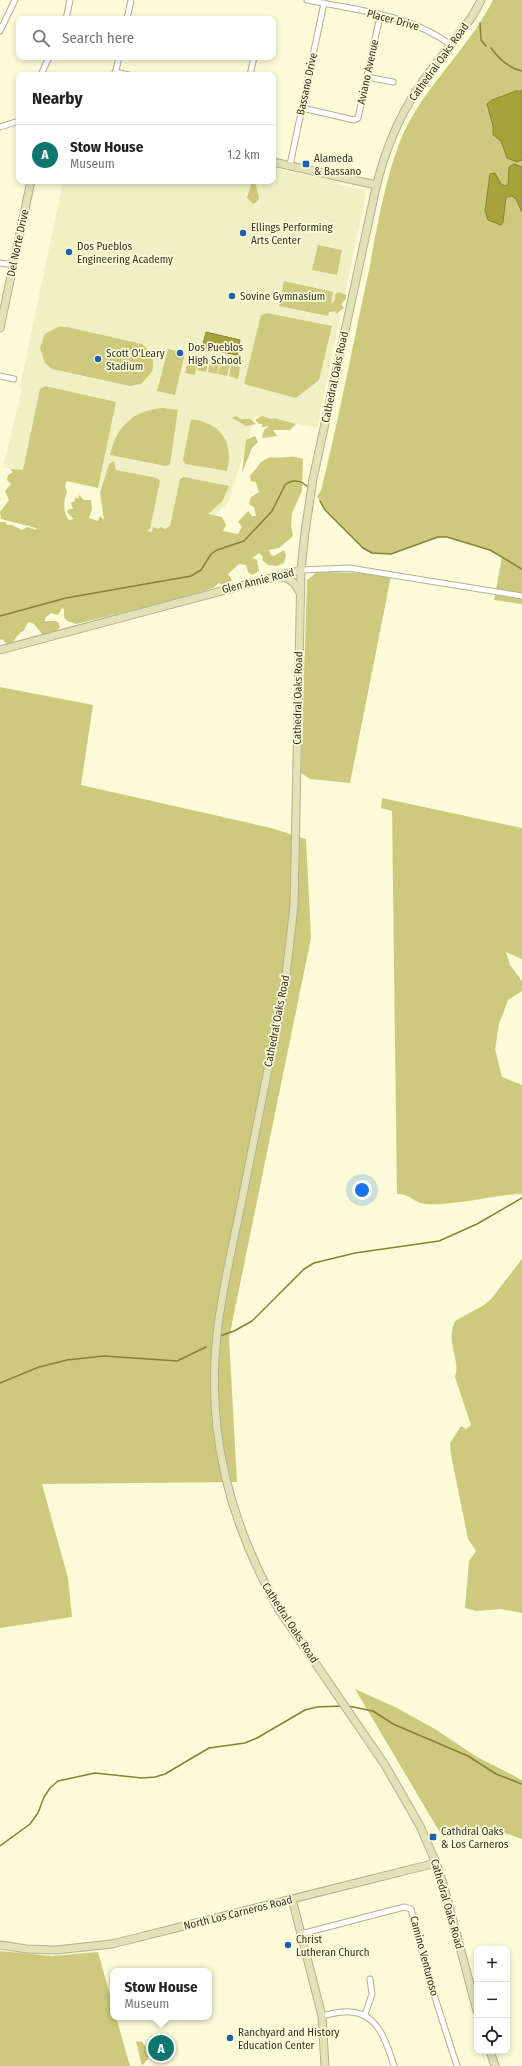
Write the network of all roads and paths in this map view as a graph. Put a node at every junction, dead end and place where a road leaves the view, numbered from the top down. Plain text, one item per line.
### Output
1 (15, 0) edge
2 (70, 0) edge
3 (131, 0) edge
4 (307, 0) edge
5 (481, 0) edge
6 (324, 4) junction
7 (67, 16) edge
8 (128, 16) edge
9 (380, 16) junction
10 (0, 31) edge
11 (451, 45) junction
12 (48, 60) edge
13 (118, 60) edge
14 (253, 60) edge
15 (42, 72) edge
16 (115, 72) edge
17 (251, 72) edge
18 (367, 76) junction
19 (393, 82) dead end
20 (302, 108) junction
21 (16, 122) edge
22 (0, 127) edge
23 (276, 163) edge
24 (290, 165) junction
25 (30, 184) edge
26 (376, 185) junction
27 (0, 263) edge
28 (13, 265) junction
29 (0, 328) edge
30 (0, 376) edge
31 (14, 379) dead end
32 (301, 570) junction
33 (276, 576) junction
34 (300, 594) junction
35 (522, 596) edge
36 (0, 650) edge
37 (436, 1863) junction
38 (292, 1899) junction
39 (301, 1934) junction
40 (0, 1940) edge
41 (0, 1945) edge
42 (39, 1949) junction
43 (370, 1979) dead end
44 (474, 2000) edge
45 (365, 2015) junction
46 (322, 2016) junction
47 (491, 2054) edge
48 (325, 2066) edge
49 (394, 2066) edge
50 (457, 2066) edge
51 (495, 2066) edge

1 - 10 street
2 - 7 street
3 - 8 street
4 - 6 street, Placer Drive
5 - 11 main road, Cathedral Oaks Road
6 - 9 street, Placer Drive
6 - 20 street, Bassano Drive
9 - 11 street, Placer Drive
9 - 18 street, Aviano Avenue
11 - 26 main road, Cathedral Oaks Road
12 - 15 street
13 - 16 street
14 - 17 street
18 - 19 street
18 - 20 street, Aviano Avenue
20 - 24 street, Bassano Drive
21 - 22 street
23 - 24 main road
24 - 26 main road
25 - 28 main road, Del Norte Drive
26 - 32 main road, Cathedral Oaks Road
27 - 28 street
28 - 29 main road, Del Norte Drive
30 - 31 street
32 - 33 main road, Glen Annie Road
32 - 34 main road, Cathedral Oaks Road
32 - 35 street, Glen Annie Road
33 - 34 main road
33 - 36 main road, Glen Annie Road
34 - 37 main road, Cathedral Oaks Road
37 - 38 main road, North Los Carneros Road
37 - 44 main road, Cathedral Oaks Road
38 - 39 main road
38 - 42 main road, North Los Carneros Road
39 - 46 main road
39 - 50 street, Camino Venturoso
40 - 42 main road, North Los Carneros Road
41 - 42 main road, North Los Carneros Road
43 - 45 street
45 - 46 street
45 - 49 street
46 - 48 main road
47 - 51 main road

